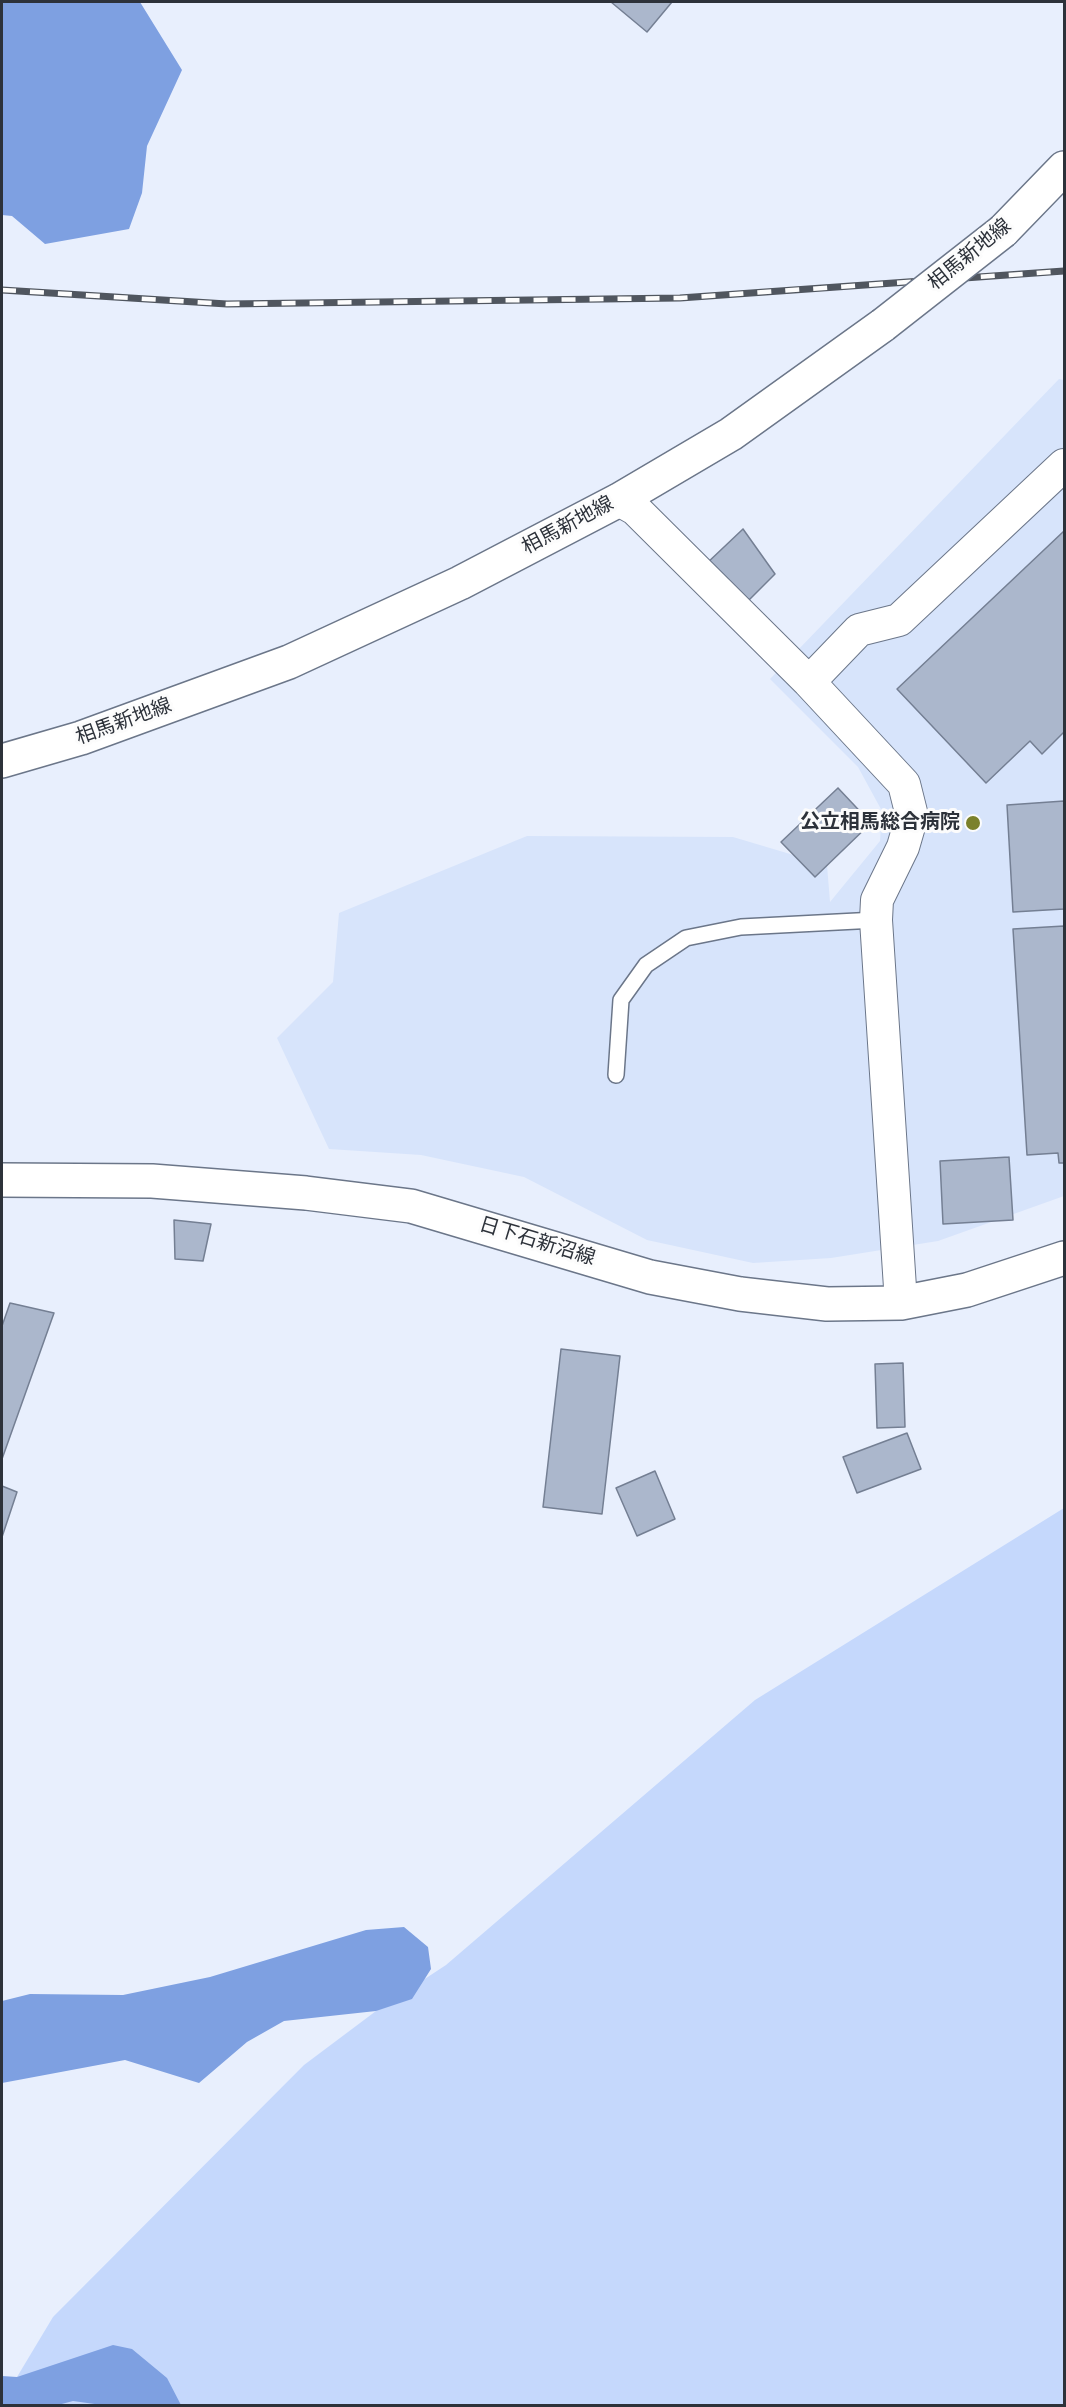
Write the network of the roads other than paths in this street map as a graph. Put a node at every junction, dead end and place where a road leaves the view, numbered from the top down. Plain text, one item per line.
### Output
1 (1065, 168) edge
2 (1065, 465) edge
3 (620, 500) junction
4 (809, 682) junction
5 (2, 761) edge
6 (876, 920) junction
7 (616, 1075) dead end
8 (2, 1180) edge
9 (1065, 1258) edge
10 (901, 1302) junction

1 - 3 main road, 相馬新地線, bridge
2 - 4 street
3 - 4 street
3 - 5 main road, 相馬新地線
4 - 6 street
6 - 7 lane
6 - 10 street
8 - 10 main road, 日下石新沼線
9 - 10 main road, 日下石新沼線

